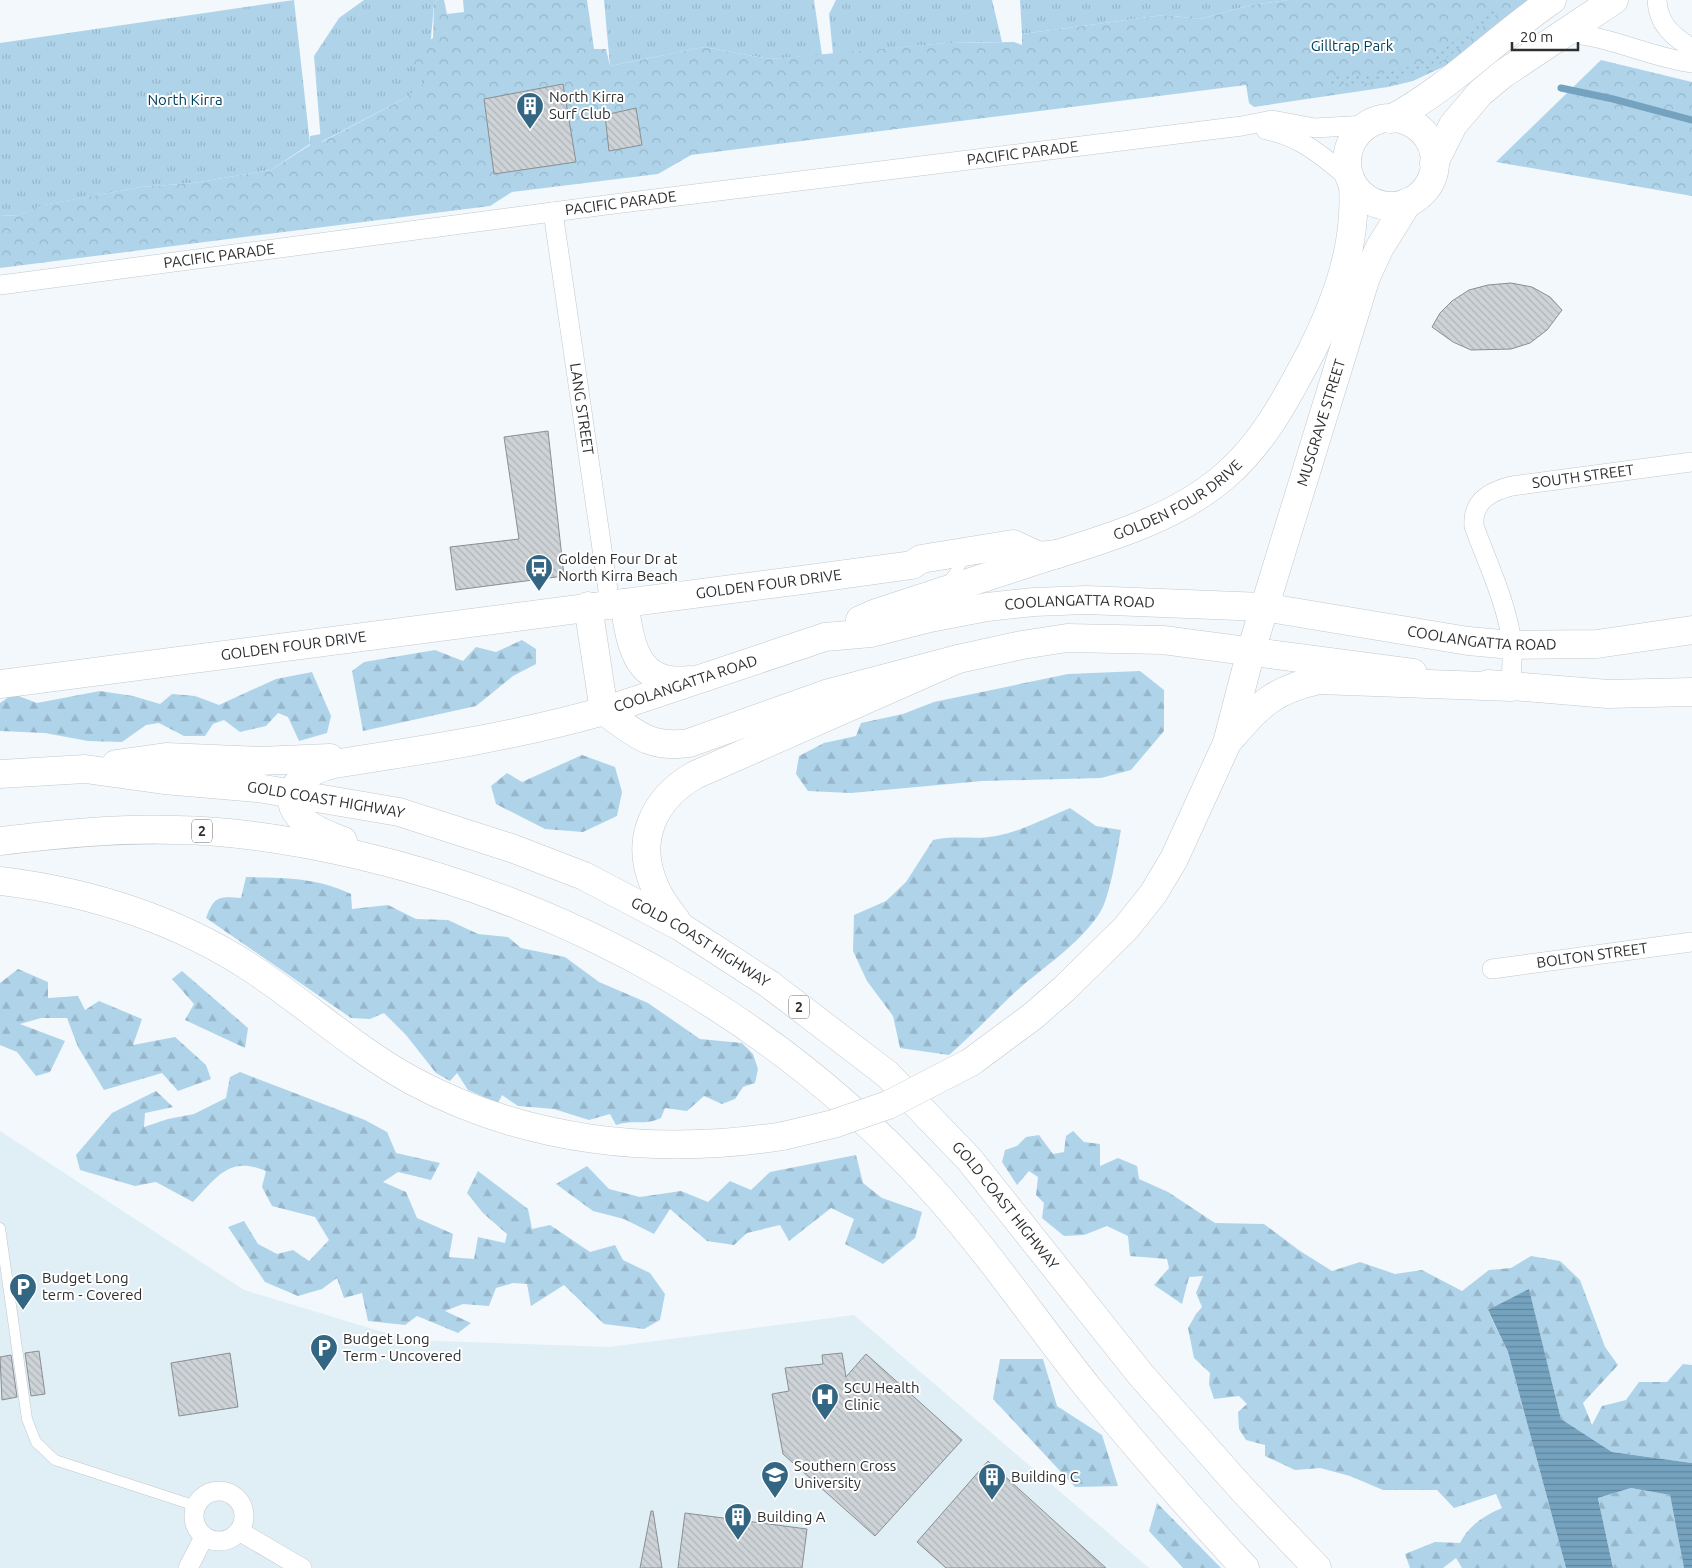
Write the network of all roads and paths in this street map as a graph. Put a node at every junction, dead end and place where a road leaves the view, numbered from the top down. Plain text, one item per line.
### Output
1 (1552, 0) edge
2 (1614, 0) edge
3 (1657, 0) edge
4 (1566, 33) junction
5 (1692, 48) edge
6 (1692, 63) edge
7 (1379, 122) junction
8 (1242, 126) junction
9 (1434, 163) junction
10 (1352, 182) junction
11 (1408, 202) junction
12 (552, 212) junction
13 (0, 285) edge
14 (1692, 462) edge
15 (971, 550) junction
16 (1058, 554) junction
17 (941, 592) junction
18 (607, 604) junction
19 (1263, 607) junction
20 (1692, 630) edge
21 (825, 637) junction
22 (1512, 646) junction
23 (1251, 651) junction
24 (958, 659) junction
25 (706, 677) junction
26 (0, 684) edge
27 (1511, 687) junction
28 (1692, 692) edge
29 (604, 711) junction
30 (1227, 743) junction
31 (402, 752) junction
32 (85, 768) junction
33 (0, 774) edge
34 (292, 793) junction
35 (0, 841) edge
36 (401, 865) junction
37 (0, 881) edge
38 (680, 927) junction
39 (1692, 942) edge
40 (1492, 969) dead end
41 (0, 1228) edge
42 (196, 1506) junction
43 (239, 1531) junction
44 (204, 1537) junction
45 (188, 1568) edge
46 (302, 1568) edge
47 (1245, 1568) edge
48 (1316, 1568) edge

1 - 7 main road
2 - 4 main road
3 - 5 street
4 - 6 street
4 - 9 main road
7 - 8 street, PACIFIC PARADE
7 - 9 main road
7 - 10 main road
8 - 10 street, PACIFIC PARADE
8 - 12 street, PACIFIC PARADE
9 - 11 main road
10 - 11 main road
10 - 16 main road, GOLDEN FOUR DRIVE
11 - 19 main road, MUSGRAVE STREET
12 - 13 street, PACIFIC PARADE
12 - 18 street, LANG STREET
14 - 22 street, SOUTH STREET
15 - 16 main road, GOLDEN FOUR DRIVE
15 - 17 lane
15 - 18 main road, GOLDEN FOUR DRIVE
16 - 17 main road, GOLDEN FOUR DRIVE
17 - 21 main road, GOLDEN FOUR DRIVE
18 - 25 main road
18 - 26 main road, GOLDEN FOUR DRIVE
18 - 29 main road
19 - 21 main road, COOLANGATTA ROAD
19 - 22 main road, COOLANGATTA ROAD
19 - 23 main road, MUSGRAVE STREET
20 - 22 main road, COOLANGATTA ROAD
21 - 25 main road, COOLANGATTA ROAD
22 - 27 street
23 - 24 main road, COOLANGATTA ROAD
23 - 27 main road, COOLANGATTA ROAD
23 - 30 main road, MUSGRAVE STREET
24 - 29 main road, COOLANGATTA ROAD
24 - 38 main road
25 - 29 main road, COOLANGATTA ROAD
27 - 28 main road, COOLANGATTA ROAD
27 - 30 main road
29 - 31 main road
30 - 37 main road, bridge
31 - 32 main road
31 - 34 main road
32 - 33 main road, GOLD COAST HIGHWAY / 2
32 - 34 main road, GOLD COAST HIGHWAY / 2
34 - 36 main road
34 - 38 main road, GOLD COAST HIGHWAY / 2
35 - 36 main road, 2
36 - 47 main road, 2
38 - 48 main road, GOLD COAST HIGHWAY / 2
39 - 40 street, BOLTON STREET
41 - 42 lane
42 - 43 street
42 - 44 street
43 - 44 street
43 - 46 street
44 - 45 street

